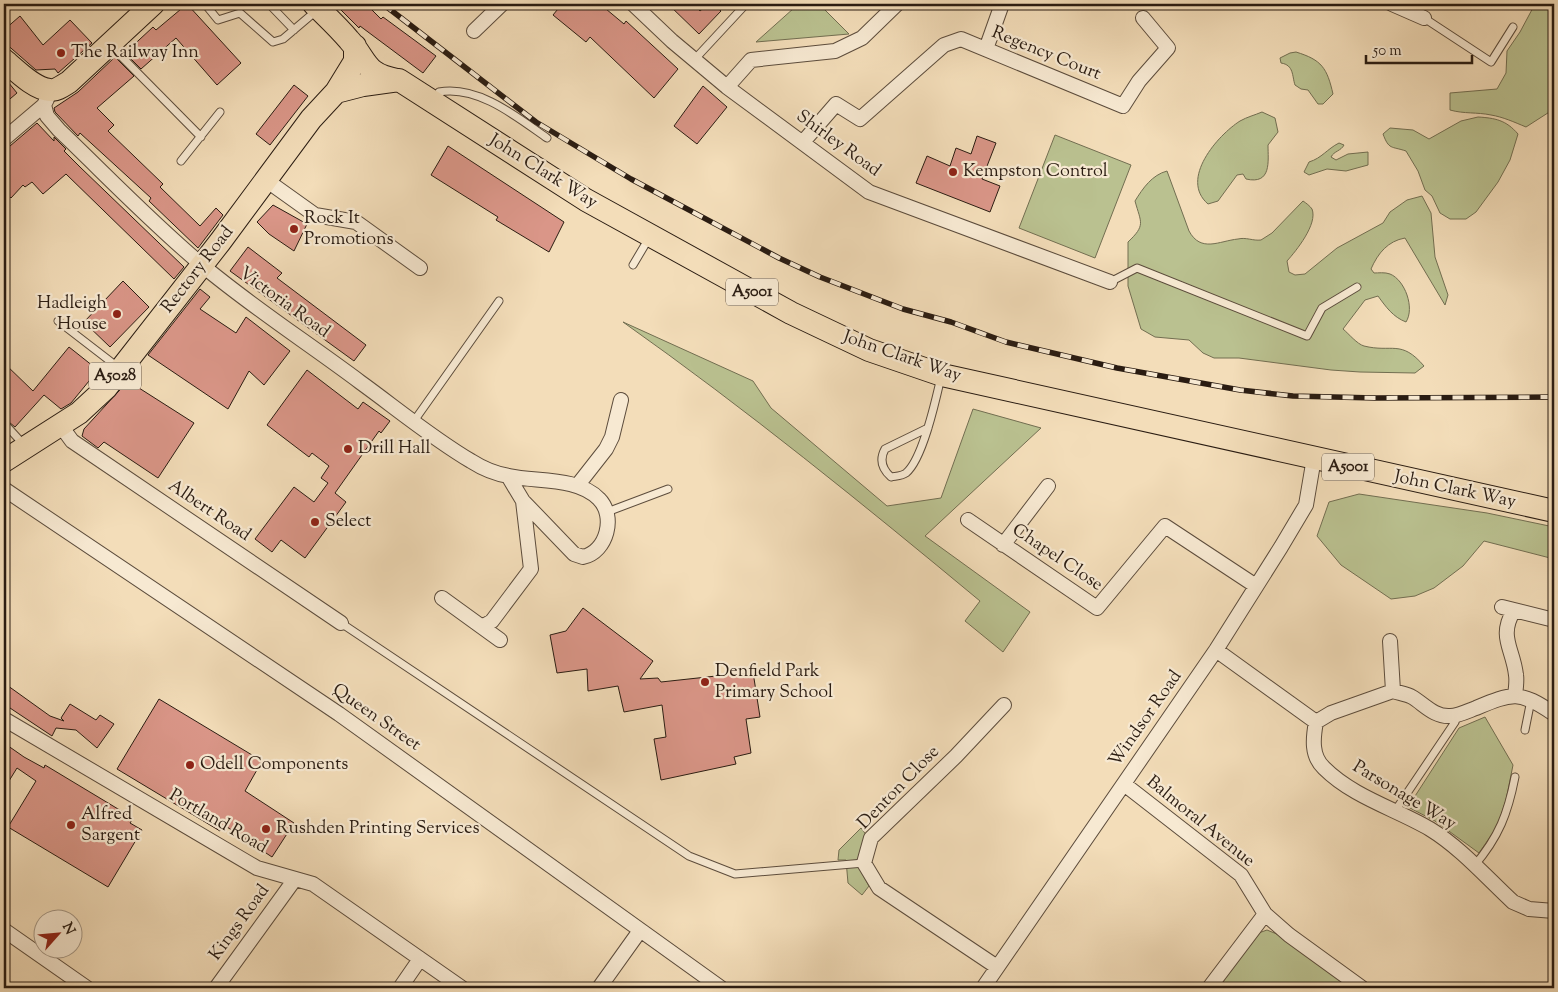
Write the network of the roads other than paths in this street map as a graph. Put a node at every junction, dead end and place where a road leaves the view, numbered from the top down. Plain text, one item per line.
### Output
1 (153, 4) edge
2 (205, 4) edge
3 (269, 4) edge
4 (502, 4) edge
5 (633, 4) edge
6 (746, 4) edge
7 (897, 4) edge
8 (1002, 4) edge
9 (1393, 4) edge
10 (316, 6) edge
11 (1144, 18) dead end
12 (1424, 18) joint
13 (1513, 27) dead end
14 (294, 30) junction
15 (474, 31) dead end
16 (110, 45) junction
17 (355, 46) junction
18 (986, 49) junction
19 (4, 60) edge
20 (694, 60) junction
21 (399, 80) junction
22 (727, 87) junction
23 (336, 92) junction
24 (47, 98) junction
25 (433, 101) junction
26 (220, 112) dead end
27 (201, 137) junction
28 (547, 138) dead end
29 (4, 139) edge
30 (803, 142) junction
31 (182, 161) dead end
32 (266, 180) junction
33 (651, 236) junction
34 (202, 265) junction
35 (633, 265) dead end
36 (420, 268) dead end
37 (1110, 282) joint
38 (1357, 287) dead end
39 (499, 301) dead end
40 (58, 321) dead end
41 (120, 369) junction
42 (942, 375) junction
43 (621, 400) dead end
44 (414, 421) junction
45 (4, 423) edge
46 (61, 426) junction
47 (928, 428) junction
48 (26, 447) junction
49 (1314, 458) junction
50 (4, 461) edge
51 (508, 476) junction
52 (577, 486) junction
53 (1048, 486) dead end
54 (4, 489) edge
55 (668, 489) dead end
56 (523, 501) junction
57 (1554, 511) edge
58 (607, 512) junction
59 (968, 520) dead end
60 (1004, 545) junction
61 (1256, 586) junction
62 (442, 598) dead end
63 (1554, 620) edge
64 (341, 623) joint
65 (482, 627) junction
66 (500, 640) dead end
67 (1390, 641) dead end
68 (1216, 650) junction
69 (1393, 692) junction
70 (1516, 695) junction
71 (1531, 700) junction
72 (1004, 706) dead end
73 (1457, 714) junction
74 (1554, 714) edge
75 (4, 720) edge
76 (1316, 722) junction
77 (1525, 730) dead end
78 (1515, 777) dead end
79 (1124, 784) junction
80 (1396, 811) junction
81 (864, 863) junction
82 (1474, 866) junction
83 (295, 879) junction
84 (1554, 911) edge
85 (1265, 914) junction
86 (4, 930) edge
87 (640, 932) junction
88 (420, 959) junction
89 (998, 967) junction
90 (716, 987) edge
91 (86, 988) edge
92 (216, 988) edge
93 (400, 988) edge
94 (462, 988) edge
95 (599, 988) edge
96 (983, 988) edge
97 (1209, 988) edge
98 (1362, 988) edge

1 - 16 main road
2 - 14 lane
3 - 14 lane
4 - 15 street
5 - 20 street, Shirley Road
6 - 20 lane
7 - 22 street
8 - 18 street
9 - 12 street
10 - 14 lane
10 - 17 main road
11 - 18 street, Regency Court
12 - 13 lane
16 - 24 main road
16 - 27 lane
17 - 21 main road, A5001
17 - 23 main road, Rectory Road / A5028
18 - 30 street, Regency Court
19 - 24 main road
20 - 22 street, Shirley Road
21 - 23 main road
21 - 25 main road, John Clark Way / A5001
22 - 30 street, Shirley Road
23 - 32 main road, Rectory Road / A5028
24 - 29 street
24 - 34 street, Victoria Road
25 - 28 lane
25 - 33 main road, John Clark Way / A5001
26 - 27 lane
27 - 31 lane
30 - 37 street, Shirley Road
32 - 34 main road, Rectory Road / A5028
32 - 36 street
33 - 35 lane
33 - 42 main road, John Clark Way / A5001
34 - 41 main road, Rectory Road / A5028
34 - 44 street, Victoria Road
37 - 38 lane
39 - 44 lane
40 - 41 lane
41 - 46 main road, Rectory Road / A5028
42 - 47 lane
42 - 49 main road, John Clark Way / A5001
43 - 52 street
44 - 51 street, Victoria Road
45 - 48 lane
46 - 48 main road, Rectory Road / A5028
46 - 64 street, Albert Road
47 - 47 lane
48 - 50 main road, Rectory Road / A5028
49 - 57 main road, John Clark Way / A5001
49 - 61 street, Windsor Road
51 - 52 street, Victoria Road
51 - 56 street
52 - 58 street, Victoria Road
53 - 60 street
54 - 87 street, Queen Street
55 - 58 lane
56 - 58 street
56 - 65 street
59 - 60 street, Chapel Close
60 - 61 street, Chapel Close
61 - 68 street, Windsor Road
62 - 65 street
63 - 70 street
64 - 81 lane
65 - 66 street
67 - 69 street
68 - 76 street
68 - 79 street, Windsor Road
69 - 73 street
69 - 76 street
70 - 71 street
70 - 73 street
71 - 74 street
71 - 77 lane
72 - 81 street, Denton Close
73 - 80 lane
75 - 83 street, Portland Road
76 - 80 street, Parsonage Way
78 - 82 lane
79 - 85 street, Balmoral Avenue
79 - 89 street, Windsor Road
80 - 82 street, Parsonage Way
81 - 89 street
82 - 84 street, Parsonage Way
83 - 88 street, Portland Road
83 - 92 street, Kings Road
85 - 97 street
85 - 98 street, Balmoral Avenue
86 - 91 street
87 - 90 street, Queen Street
87 - 95 street
88 - 93 street
88 - 94 street, Portland Road
89 - 96 street, Windsor Road

